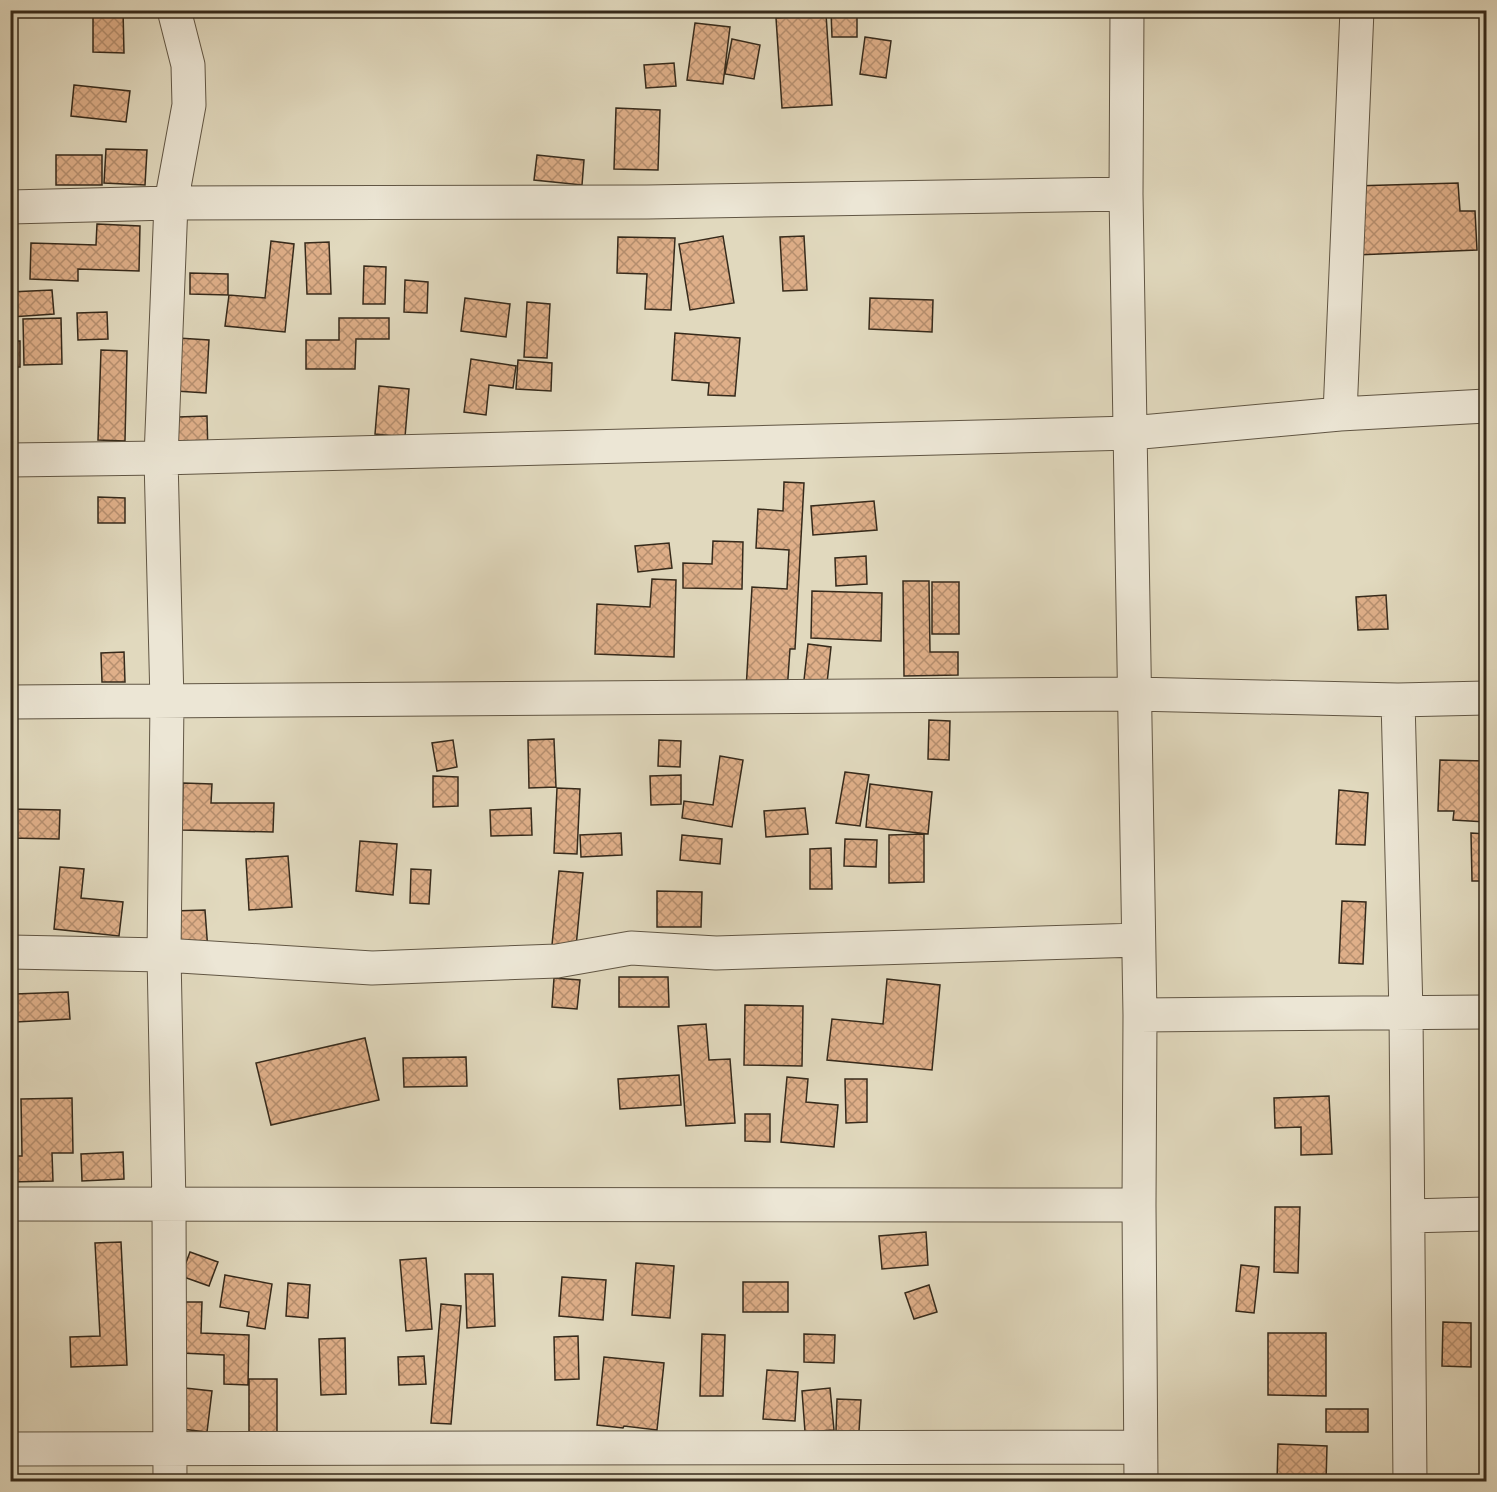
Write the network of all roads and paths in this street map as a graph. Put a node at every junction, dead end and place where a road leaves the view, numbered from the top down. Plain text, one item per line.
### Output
1 (174, 10) edge
2 (1127, 10) edge
3 (1356, 10) edge
4 (1126, 194) junction
5 (171, 203) junction
6 (10, 207) edge
7 (1486, 406) edge
8 (1340, 414) junction
9 (1131, 433) junction
10 (161, 458) junction
11 (10, 460) edge
12 (1134, 694) junction
13 (1486, 698) edge
14 (1398, 700) junction
15 (10, 702) edge
16 (167, 702) junction
17 (1138, 940) junction
18 (10, 952) edge
19 (164, 955) junction
20 (1486, 1012) edge
21 (1406, 1013) junction
22 (1140, 1015) junction
23 (10, 1204) edge
24 (169, 1205) junction
25 (1139, 1205) junction
26 (1486, 1214) edge
27 (1408, 1216) junction
28 (1140, 1447) junction
29 (170, 1448) junction
30 (10, 1449) edge
31 (170, 1482) edge
32 (1141, 1482) edge
33 (1410, 1482) edge

1 - 5 street
2 - 4 street
3 - 8 street
4 - 5 street
4 - 9 street
5 - 6 street
5 - 10 street
7 - 8 street
8 - 9 street
9 - 10 street
9 - 12 street
10 - 11 street
10 - 16 street
12 - 14 street
12 - 16 street
12 - 17 street
13 - 14 street
14 - 21 street
15 - 16 street
16 - 19 street
17 - 19 street
17 - 22 street
18 - 19 street
19 - 24 street
20 - 21 street
21 - 22 street
21 - 27 street
22 - 25 street
23 - 24 street
24 - 25 street
24 - 29 street
25 - 28 street
26 - 27 street
27 - 33 street
28 - 29 street
28 - 32 street
29 - 30 street
29 - 31 street

